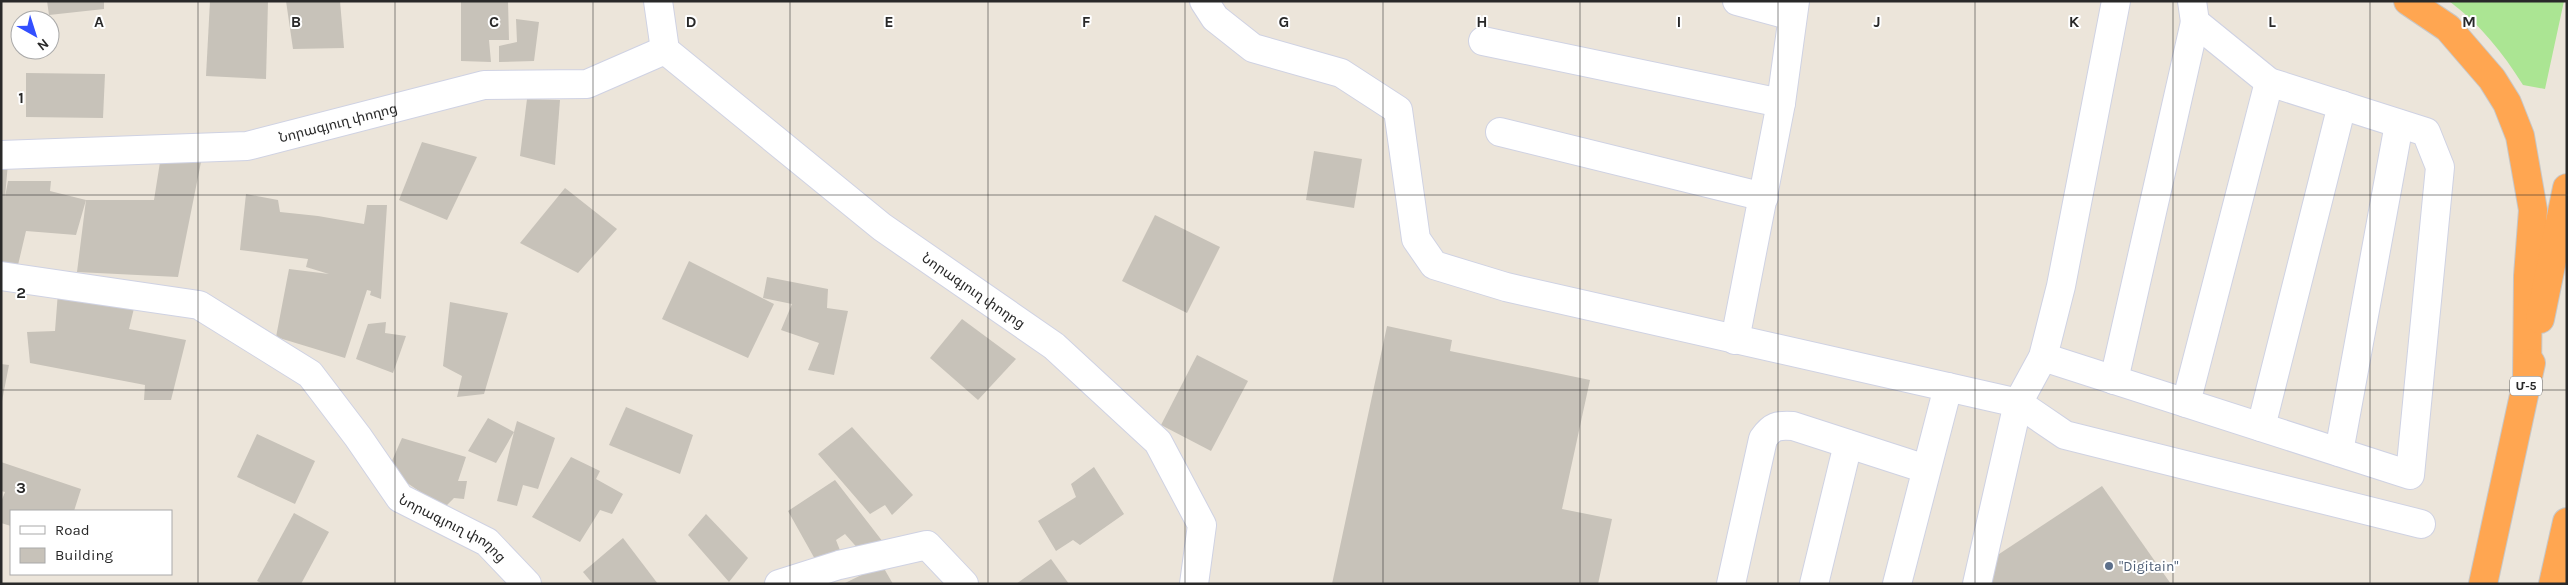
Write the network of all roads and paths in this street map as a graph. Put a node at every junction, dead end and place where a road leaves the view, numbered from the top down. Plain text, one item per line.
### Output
1 (658, 1) edge
2 (1204, 1) edge
3 (1737, 1) edge
4 (2116, 1) edge
5 (2408, 1) edge
6 (1794, 9) edge
7 (2193, 12) edge
8 (1483, 41) dead end
9 (665, 50) junction
10 (2269, 82) junction
11 (1781, 103) junction
12 (2342, 106) junction
13 (2399, 124) junction
14 (1500, 132) dead end
15 (1, 155) edge
16 (2567, 188) edge
17 (1764, 197) junction
18 (1, 276) edge
19 (1735, 340) junction
20 (2043, 357) junction
21 (2114, 380) junction
22 (2527, 382) junction
23 (1948, 387) junction
24 (2018, 403) junction
25 (2186, 403) junction
26 (2261, 427) junction
27 (1848, 444) junction
28 (2339, 452) junction
29 (1926, 469) junction
30 (2567, 522) edge
31 (2420, 524) dead end
32 (527, 584) edge
33 (779, 584) edge
34 (964, 584) edge
35 (1194, 584) edge
36 (1731, 584) edge
37 (1814, 584) edge
38 (1897, 584) edge
39 (1977, 584) edge
40 (2482, 584) edge
41 (2553, 584) edge

1 - 9 street
2 - 19 street
3 - 6 street
4 - 20 street
5 - 22 highway
6 - 11 street
7 - 10 street
7 - 21 street
8 - 11 street
9 - 15 street, Նորագյուղ փողոց
9 - 35 street, Նորագյուղ փողոց
10 - 12 street
10 - 25 street
11 - 17 street
12 - 13 street
12 - 26 street
13 - 28 street
13 - 28 street
14 - 17 street
16 - 22 highway, Մ-5
17 - 19 street
18 - 32 street, Նորագյուղ փողոց
19 - 23 street
20 - 21 street
20 - 24 street
21 - 25 street
22 - 40 highway, Մ-5
23 - 24 street
23 - 29 street
24 - 31 street
24 - 39 street
25 - 26 street
26 - 28 street
27 - 29 street
27 - 36 street
27 - 37 street
29 - 38 street
30 - 41 highway
33 - 34 street

